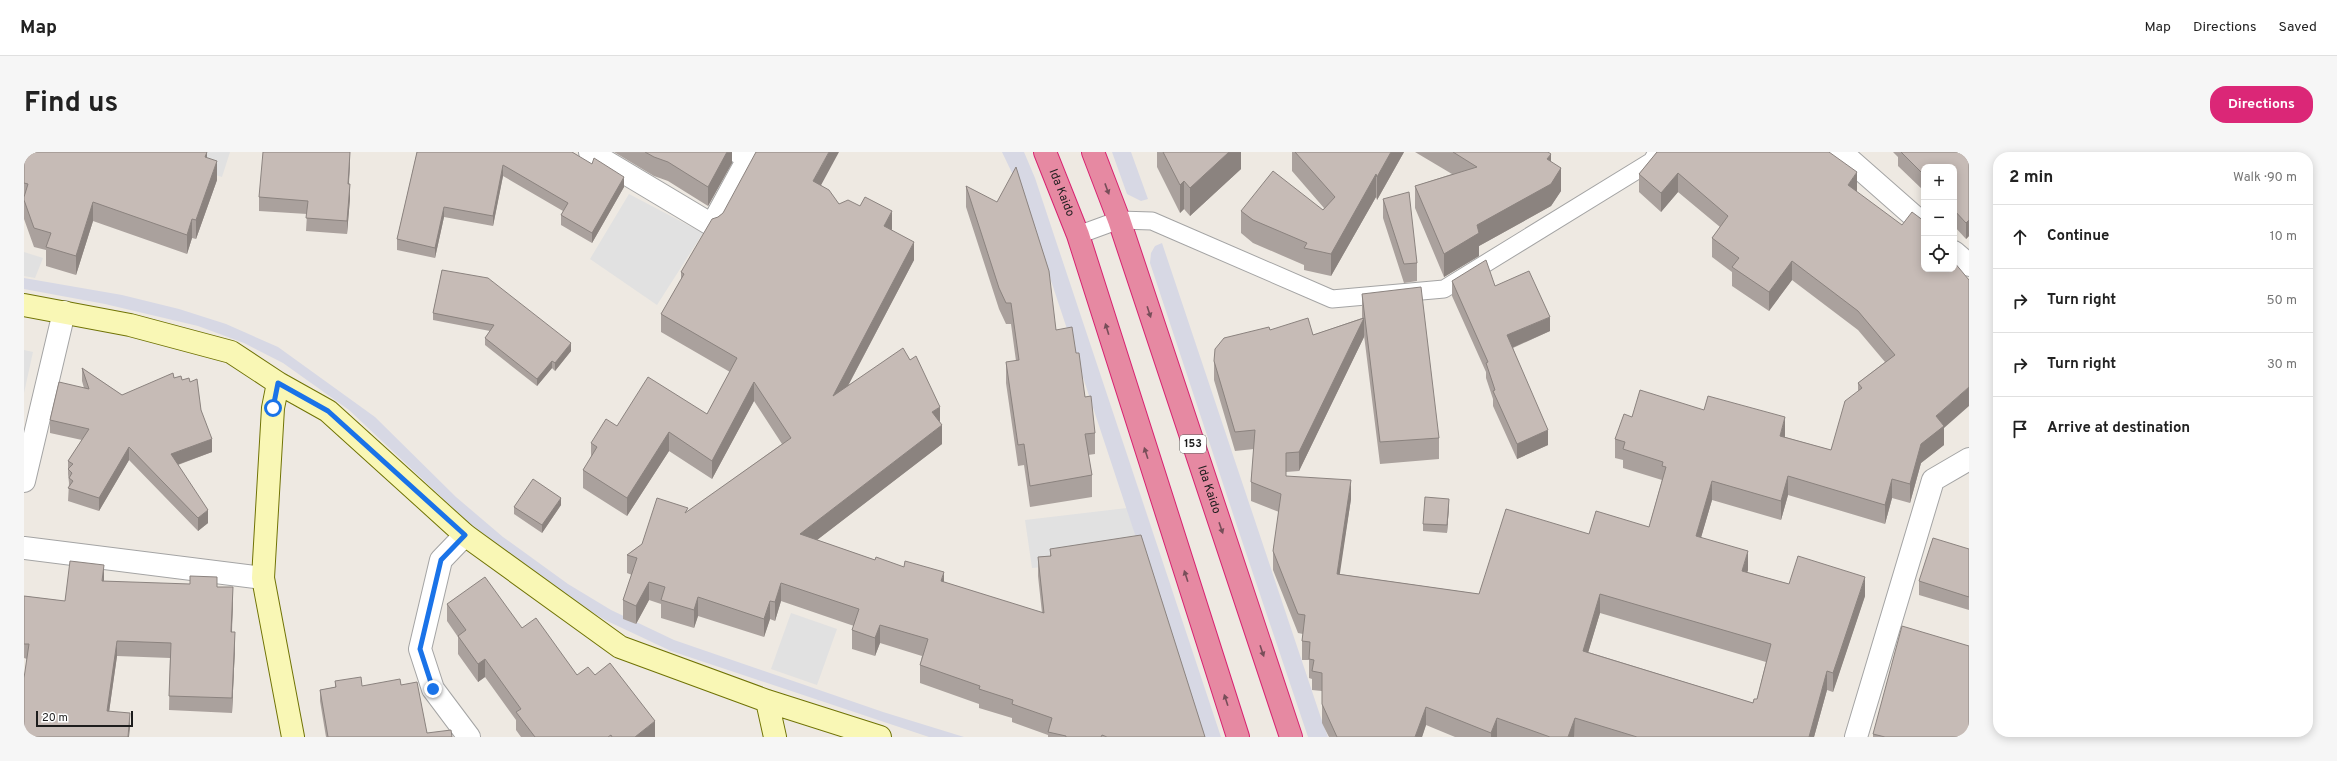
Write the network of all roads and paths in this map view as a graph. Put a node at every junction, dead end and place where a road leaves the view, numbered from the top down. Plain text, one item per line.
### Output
1 (590, 152) edge
2 (738, 152) edge
3 (1045, 152) edge
4 (1094, 152) edge
5 (1657, 152) edge
6 (1841, 152) edge
7 (1119, 220) junction
8 (1921, 222) edge
9 (1078, 235) junction
10 (1957, 255) edge
11 (1969, 265) edge
12 (24, 305) edge
13 (64, 312) junction
14 (278, 383) junction
15 (1969, 459) edge
16 (24, 481) edge
17 (465, 535) junction
18 (24, 548) edge
19 (263, 578) junction
20 (767, 701) junction
21 (293, 737) edge
22 (469, 737) edge
23 (775, 737) edge
24 (880, 737) edge
25 (1238, 737) edge
26 (1291, 737) edge
27 (1856, 737) edge

1 - 2 street
3 - 9 highway, Ida Kaido
4 -> 7 highway, Ida Kaido / 153
5 - 7 lane
6 - 8 street
7 - 9 lane
7 -> 26 highway, Ida Kaido / 153
25 -> 9 highway, Ida Kaido
10 - 11 street
12 - 13 street
13 - 14 street
13 - 16 street
14 - 17 street
14 - 19 street
15 - 27 street
17 - 20 street
17 - 22 street
18 - 19 street
19 - 21 street
20 - 23 street
20 - 24 street

